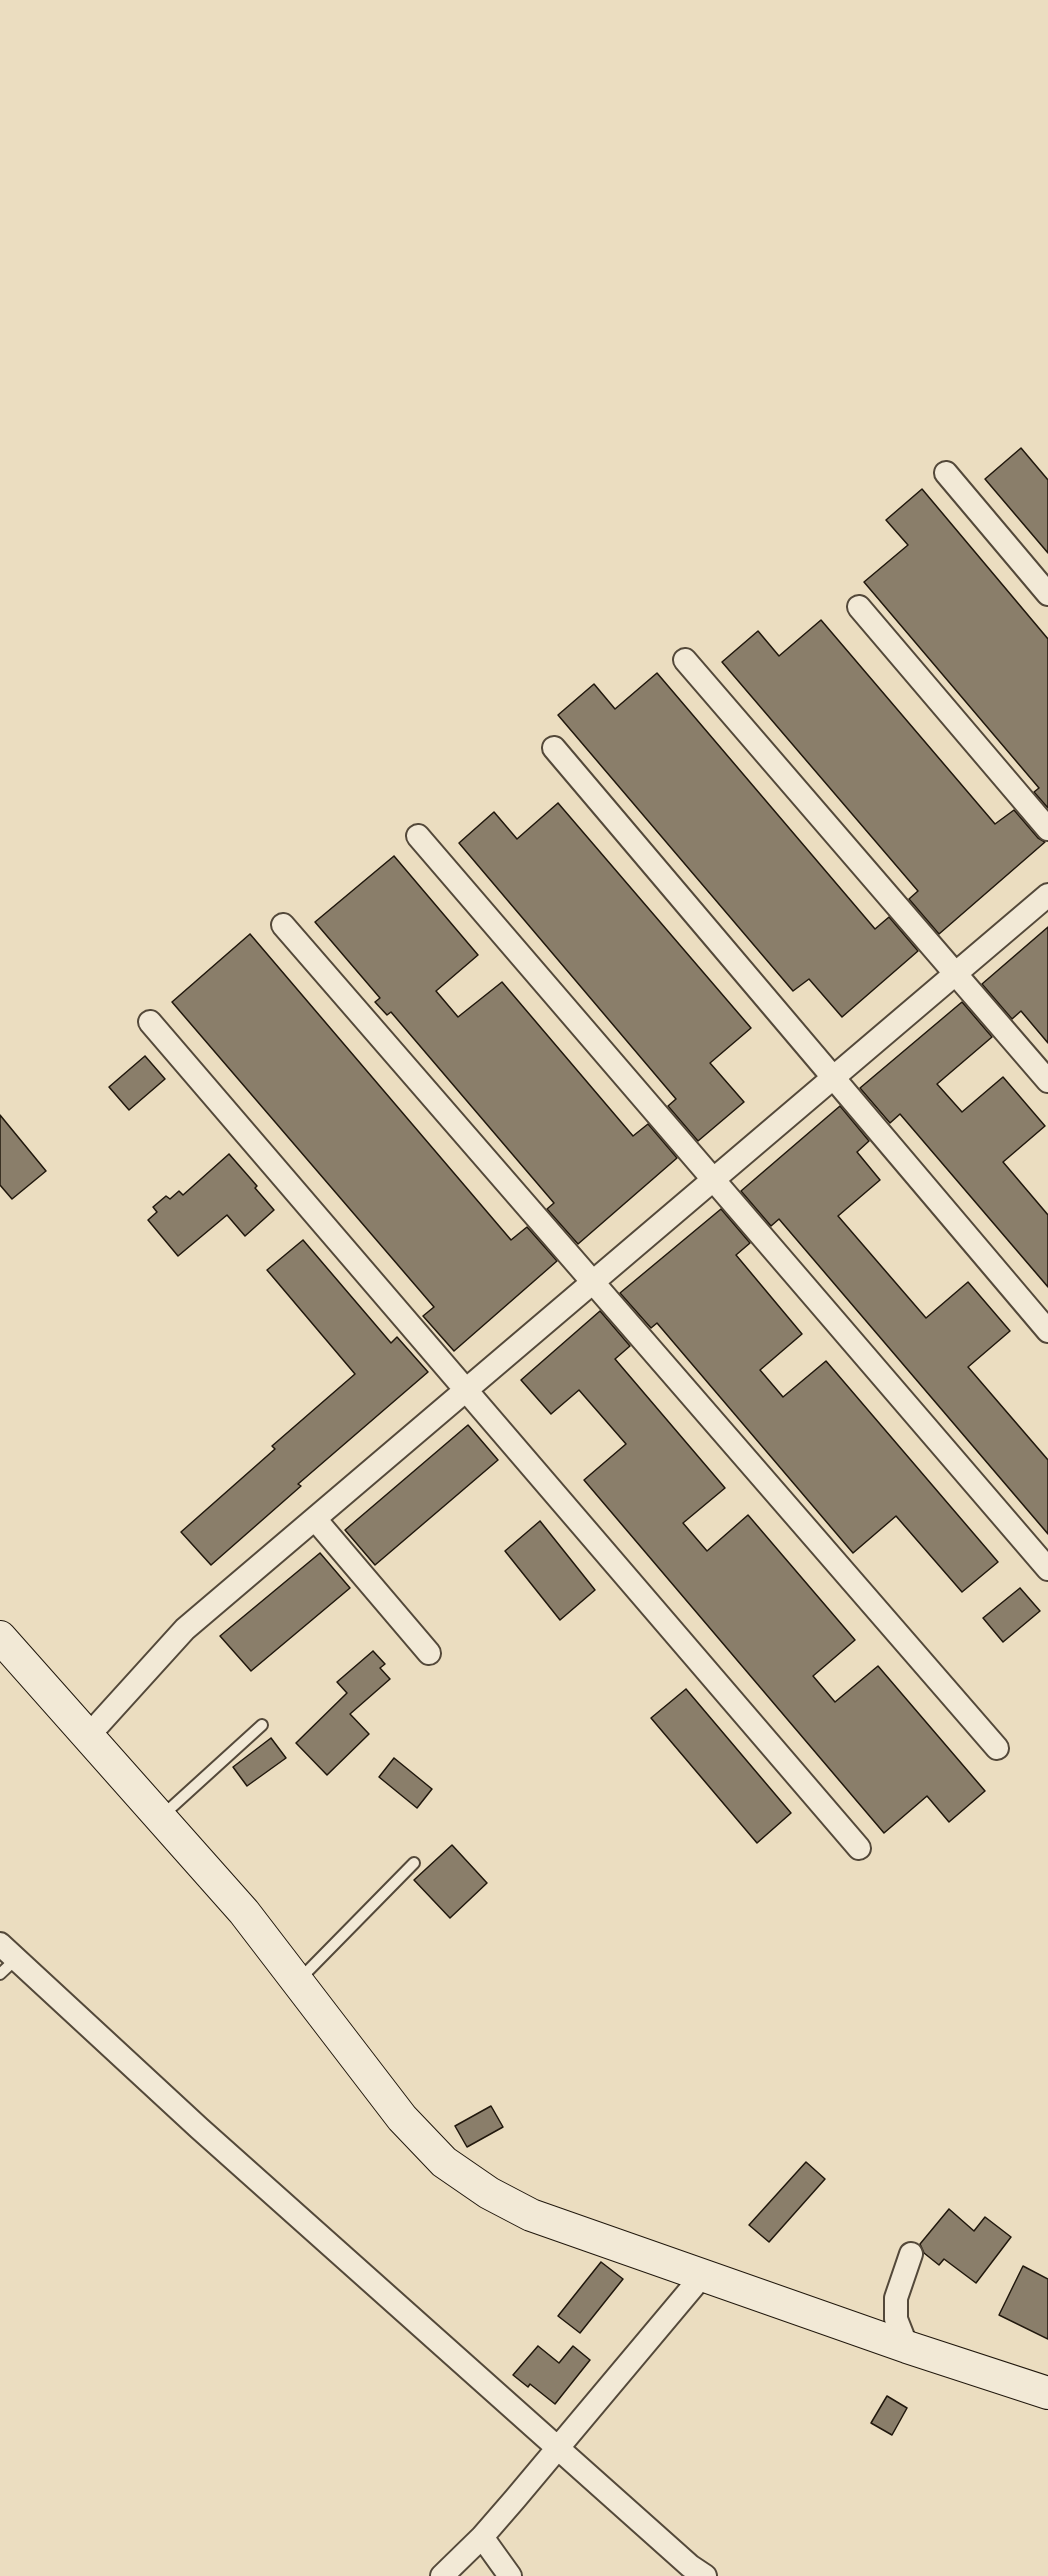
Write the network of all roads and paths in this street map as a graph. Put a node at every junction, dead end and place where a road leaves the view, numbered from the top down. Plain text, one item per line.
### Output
1 (946, 474) dead end
2 (1048, 594) edge
3 (859, 607) dead end
4 (685, 660) dead end
5 (554, 748) dead end
6 (1048, 830) edge
7 (418, 836) dead end
8 (1048, 895) edge
9 (283, 925) dead end
10 (957, 975) junction
11 (150, 1022) dead end
12 (834, 1079) junction
13 (1048, 1081) edge
14 (714, 1180) junction
15 (594, 1283) junction
16 (1048, 1331) edge
17 (466, 1391) junction
18 (315, 1519) junction
19 (1048, 1569) edge
20 (0, 1637) edge
21 (429, 1653) dead end
22 (262, 1725) dead end
23 (88, 1736) junction
24 (997, 1748) dead end
25 (161, 1818) junction
26 (859, 1848) dead end
27 (414, 1863) dead end
28 (5, 1959) edge
29 (299, 1980) junction
30 (910, 2254) dead end
31 (702, 2276) junction
32 (907, 2347) junction
33 (1048, 2393) edge
34 (558, 2448) junction
35 (482, 2537) junction
36 (690, 2573) edge
37 (442, 2576) edge
38 (510, 2576) edge

1 - 2 street
3 - 6 street
4 - 10 street
5 - 12 street
7 - 14 street
8 - 10 street
9 - 15 street
10 - 12 street
10 - 13 street
11 - 17 street
12 - 14 street
12 - 16 street
14 - 15 street
14 - 19 street
15 - 17 street
15 - 24 street
17 - 18 street
17 - 26 street
18 - 21 street
18 - 23 street
20 - 23 main road
22 - 25 lane
23 - 25 main road
25 - 29 main road
27 - 29 lane
28 - 34 street
29 - 31 main road
30 - 32 street
31 - 32 main road
31 - 34 street
32 - 33 main road
34 - 35 street
34 - 36 street
35 - 37 street
35 - 38 street

